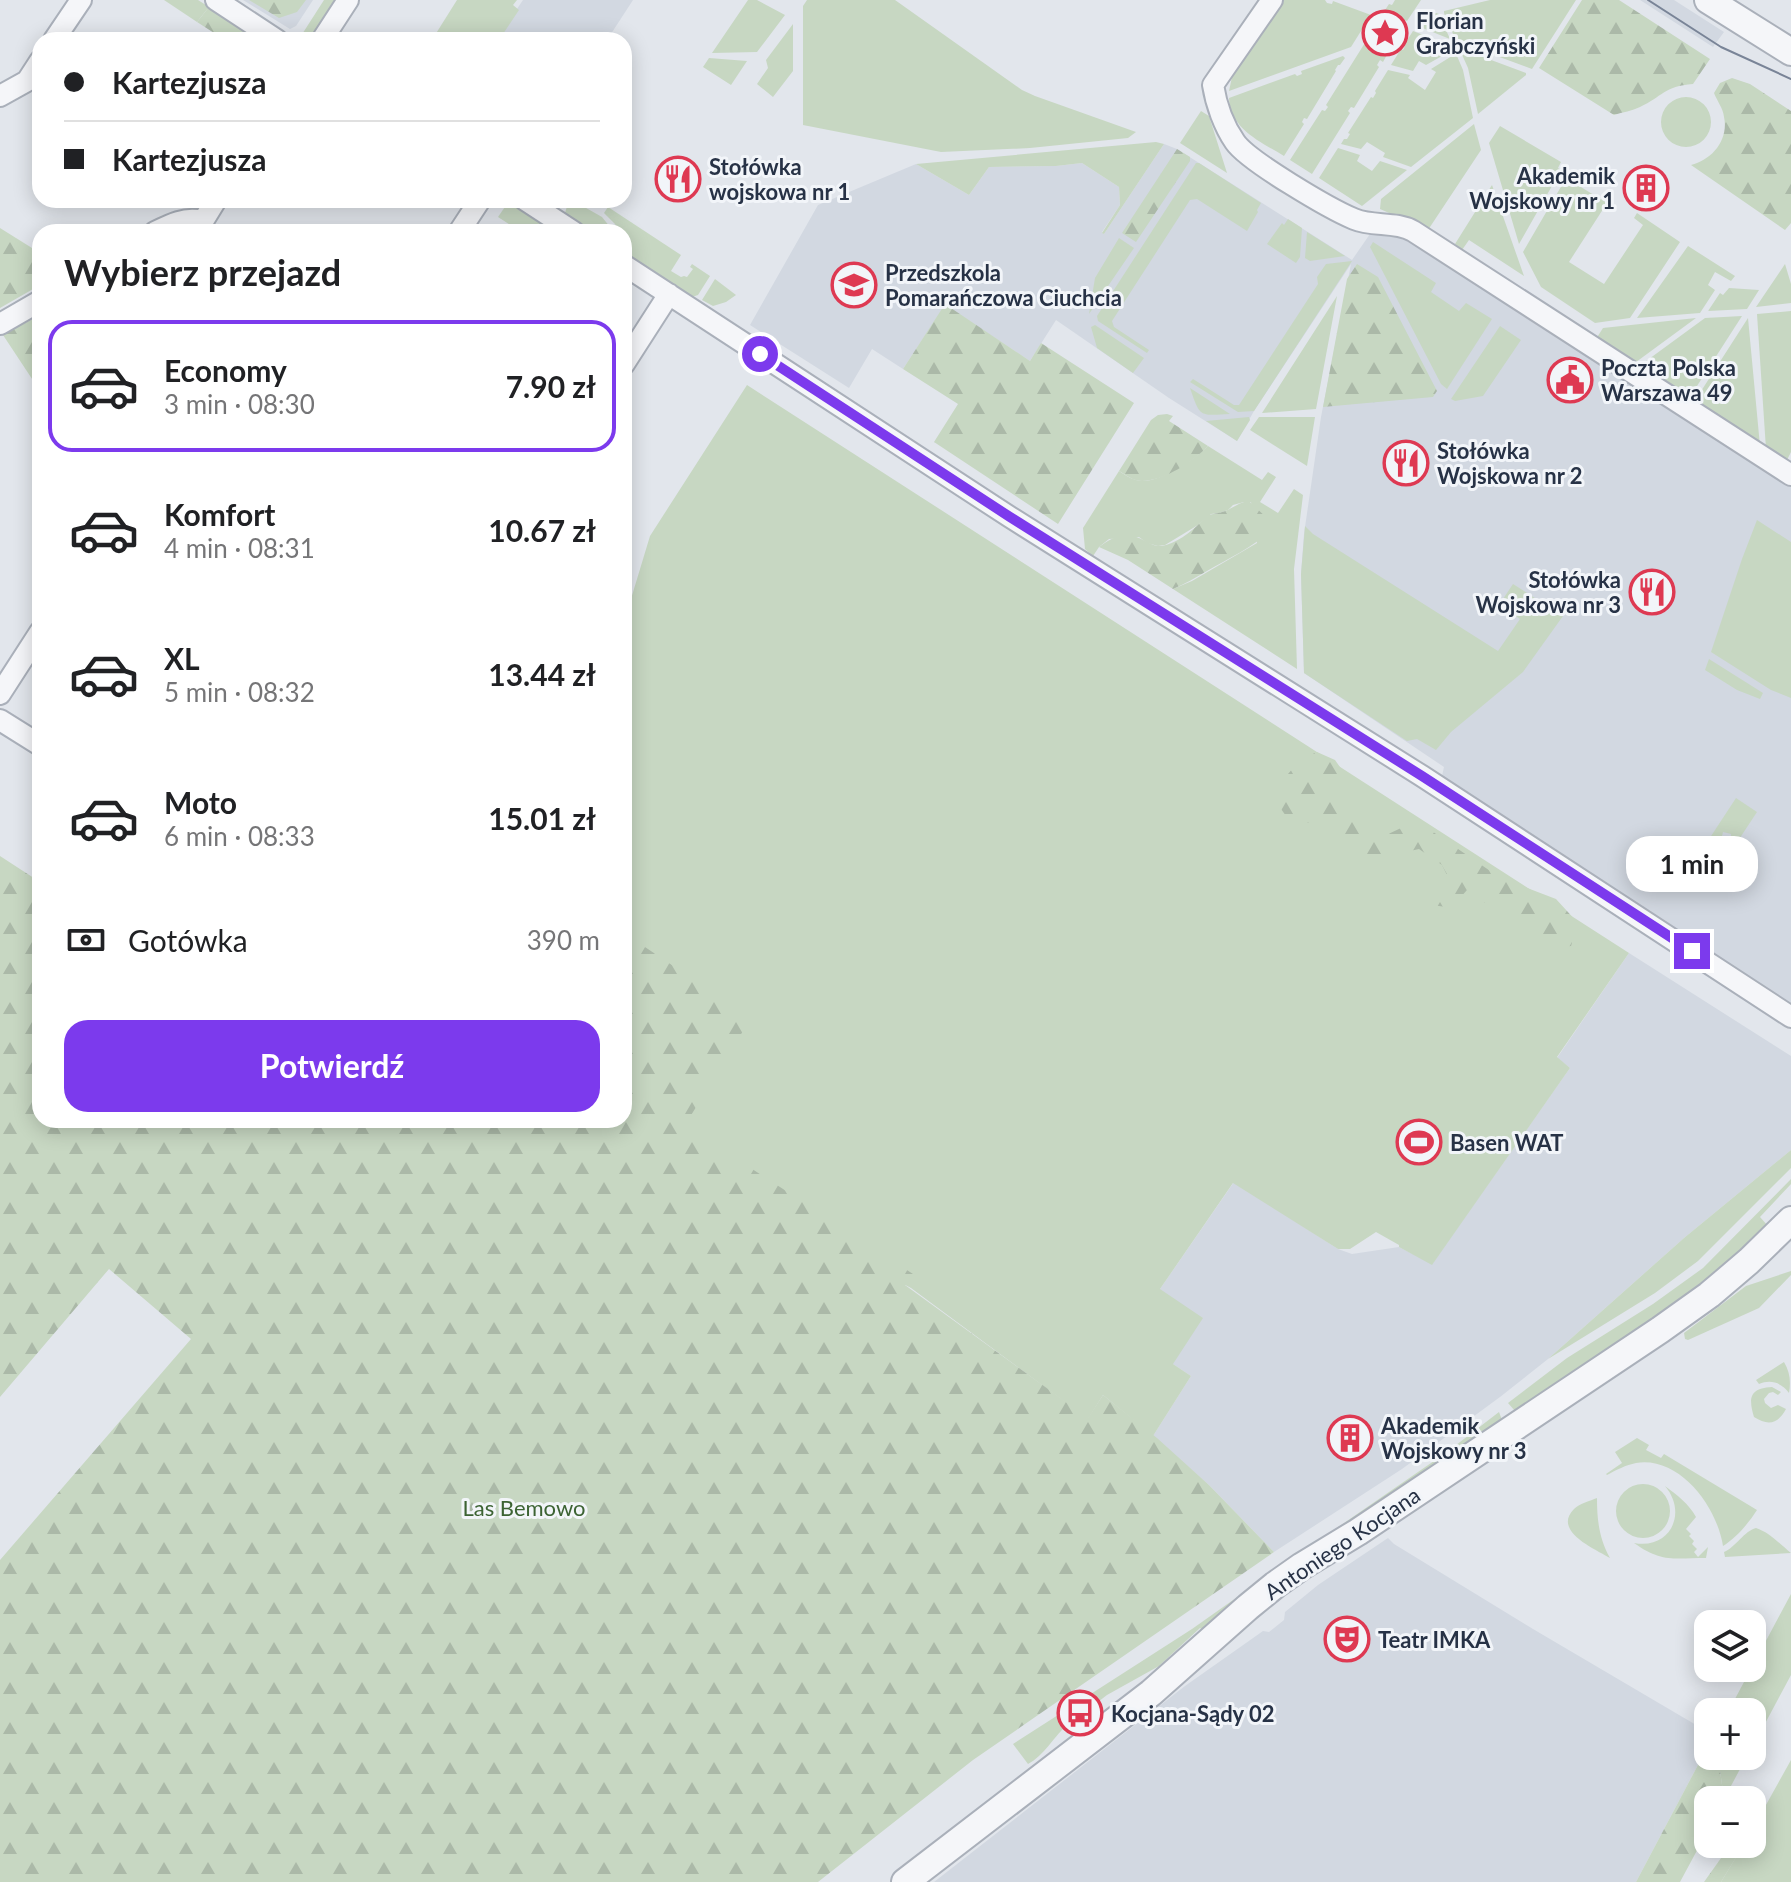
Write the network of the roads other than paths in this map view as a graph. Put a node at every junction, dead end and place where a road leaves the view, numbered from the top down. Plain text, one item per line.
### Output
1 (81, 0) edge
2 (216, 0) edge
3 (348, 0) edge
4 (1272, 0) edge
5 (1708, 0) edge
6 (59, 32) edge
7 (265, 32) edge
8 (327, 32) edge
9 (1791, 52) edge
10 (32, 73) edge
11 (0, 96) edge
12 (537, 208) edge
13 (172, 224) edge
14 (194, 224) edge
15 (562, 224) edge
16 (632, 270) edge
17 (669, 294) junction
18 (32, 306) edge
19 (0, 324) edge
20 (632, 352) edge
21 (1791, 475) edge
22 (32, 644) edge
23 (0, 694) edge
24 (0, 720) edge
25 (32, 740) edge
26 (1791, 1017) edge
27 (1791, 1220) edge
28 (905, 1882) edge

1 - 6 street
2 - 7 street
3 - 8 street
4 - 21 street
5 - 9 street
10 - 11 street
12 - 15 street
13 - 14 street
16 - 17 street
17 - 20 street
17 - 26 street
18 - 19 street
22 - 23 street
24 - 25 street
27 - 28 street, Antoniego Kocjana

